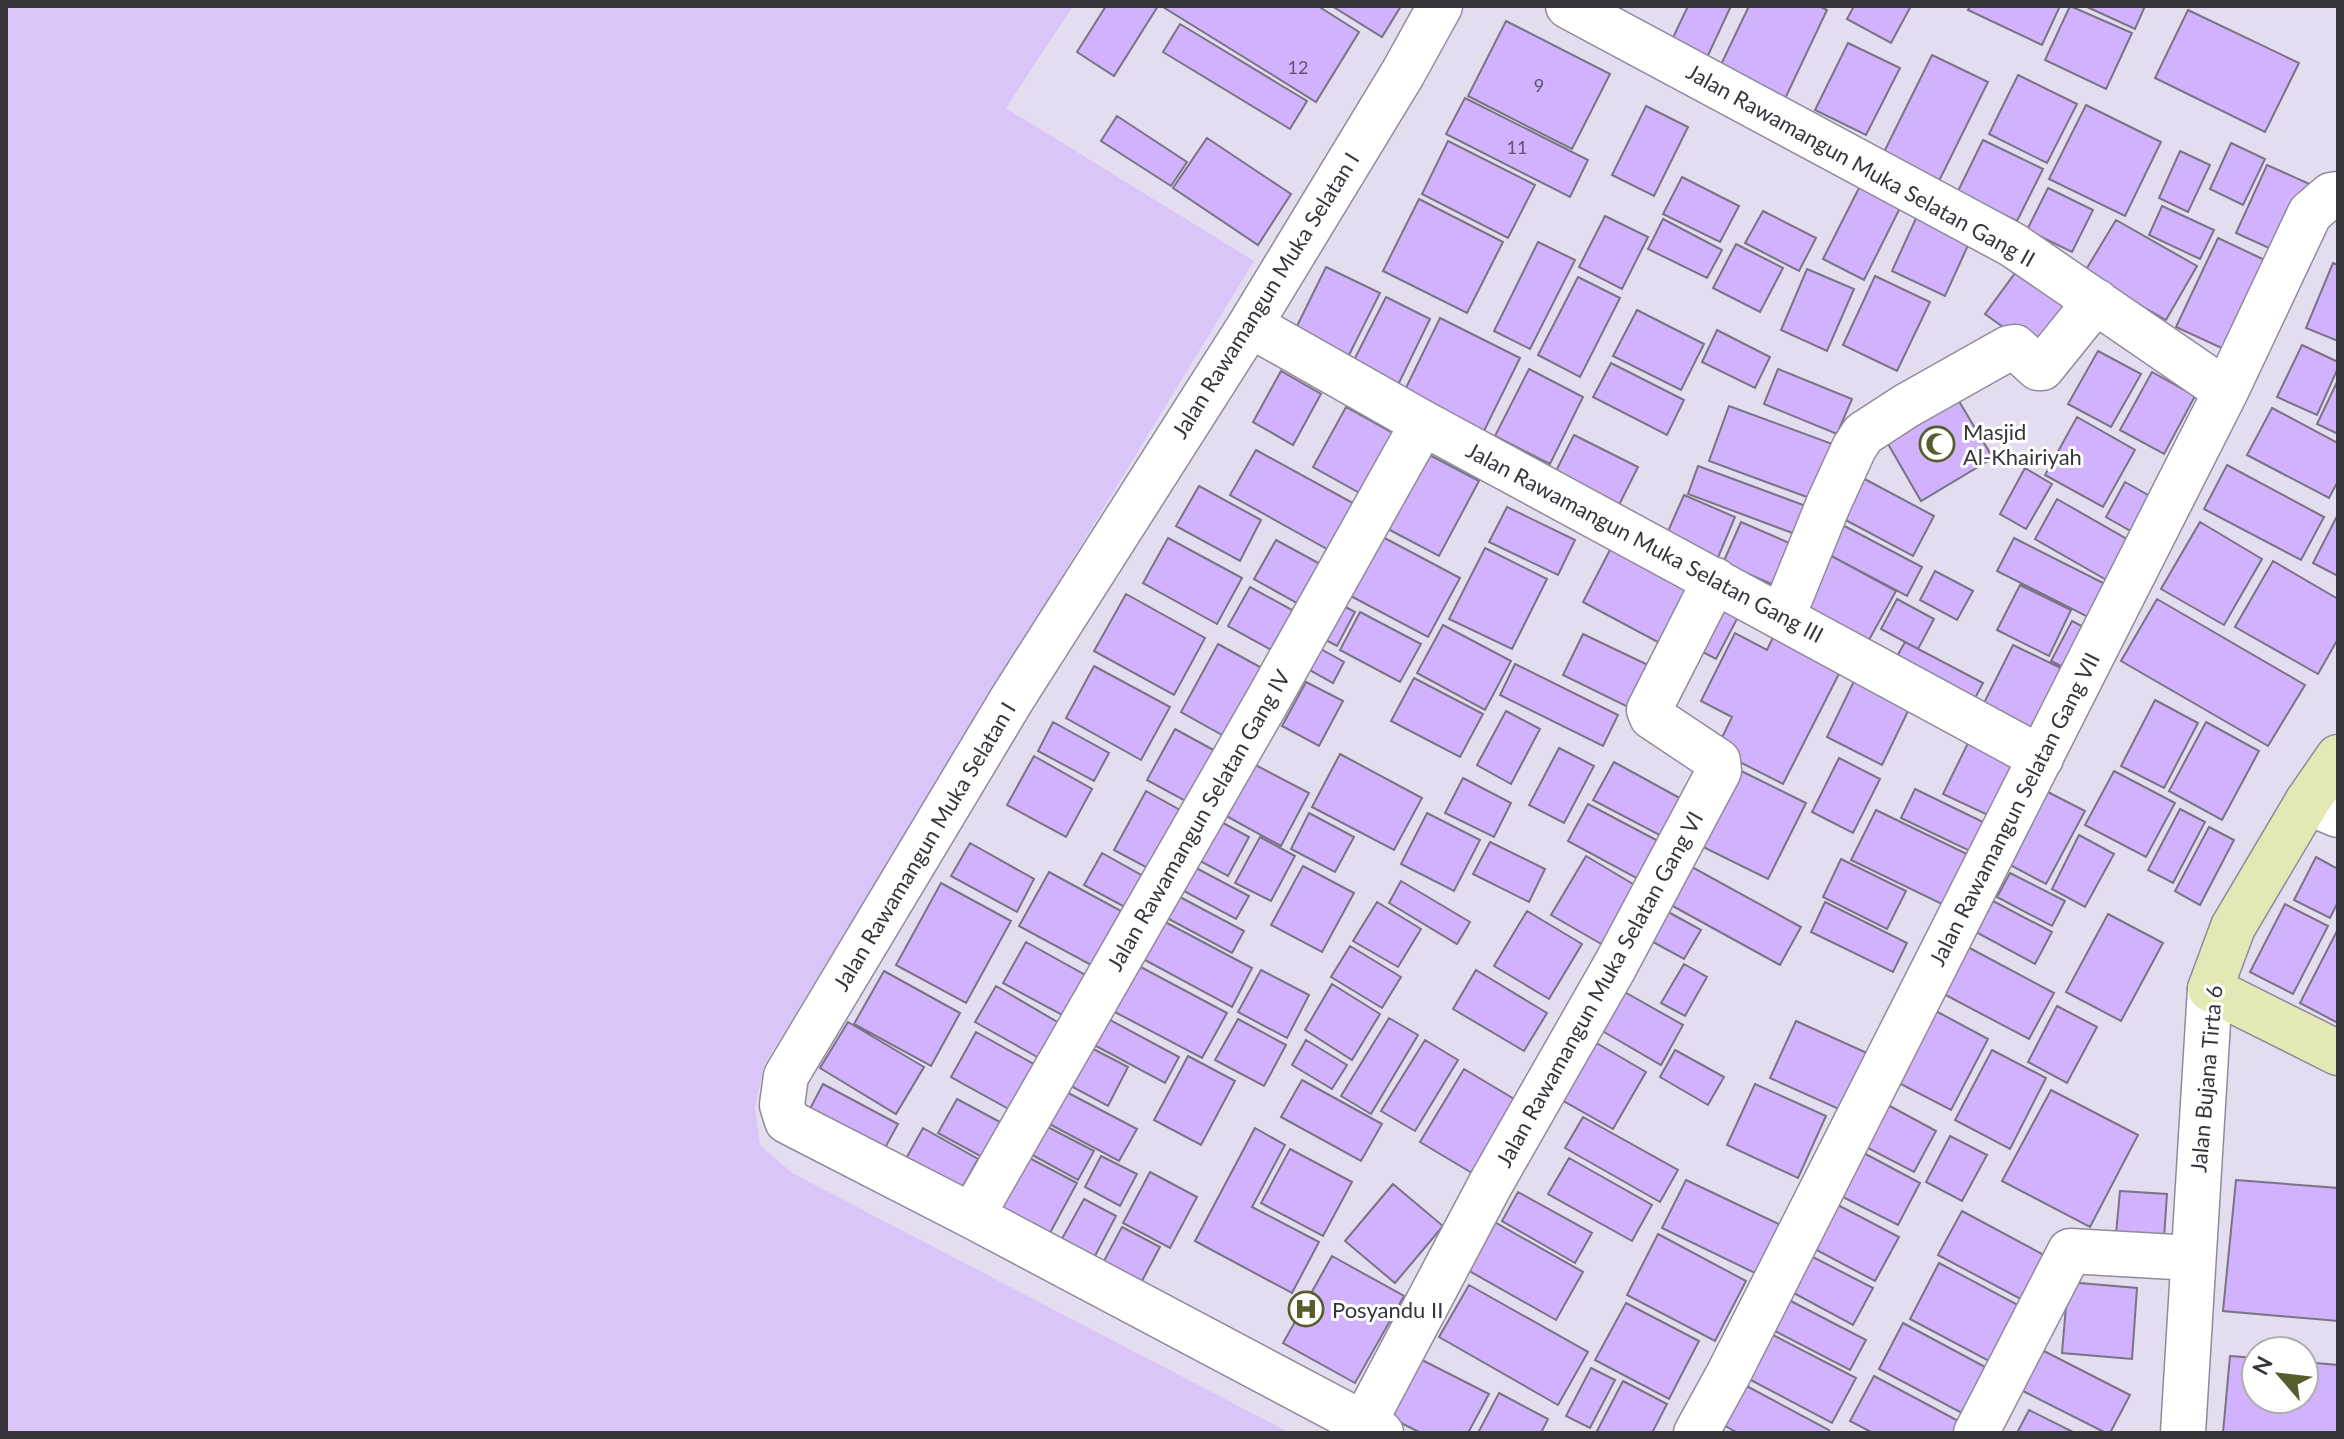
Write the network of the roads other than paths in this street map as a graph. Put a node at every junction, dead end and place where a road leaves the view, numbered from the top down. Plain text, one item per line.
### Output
1 (1440, 6) edge
2 (1568, 6) edge
3 (2338, 194) edge
4 (2096, 301) junction
5 (1250, 325) junction
6 (2226, 391) junction
7 (1423, 423) junction
8 (1715, 580) junction
9 (1783, 616) junction
10 (2338, 757) edge
11 (2041, 758) junction
12 (2323, 808) edge
13 (2210, 989) junction
14 (2338, 1053) edge
15 (972, 1216) junction
16 (2192, 1258) junction
17 (1372, 1428) edge
18 (1696, 1433) edge
19 (1976, 1433) edge
20 (2183, 1433) edge

1 - 5 street, Jalan Rawamangun Muka Selatan I
2 - 4 street, Jalan Rawamangun Muka Selatan Gang II
3 - 6 street, Jalan Rawamangun Selatan Gang VII
4 - 6 street, Jalan Rawamangun Muka Selatan Gang II
4 - 9 street
5 - 7 street, Jalan Rawamangun Muka Selatan Gang III
5 - 15 street, Jalan Rawamangun Muka Selatan I
6 - 11 street, Jalan Rawamangun Selatan Gang VII
7 - 8 street, Jalan Rawamangun Muka Selatan Gang III
7 - 15 street, Jalan Rawamangun Selatan Gang IV
8 - 9 street, Jalan Rawamangun Muka Selatan Gang III
8 - 17 street, Jalan Rawamangun Muka Selatan Gang VI
9 - 11 street, Jalan Rawamangun Muka Selatan Gang III
10 - 12 street, Jalan Bujana Tirta 6
11 - 18 street, Jalan Rawamangun Selatan Gang VII
12 - 13 street, Jalan Bujana Tirta 6
13 - 14 street
13 - 16 street, Jalan Bujana Tirta 6
15 - 17 street, Jalan Rawamangun Muka Selatan I
16 - 19 street
16 - 20 street, Jalan Bujana Tirta 6

